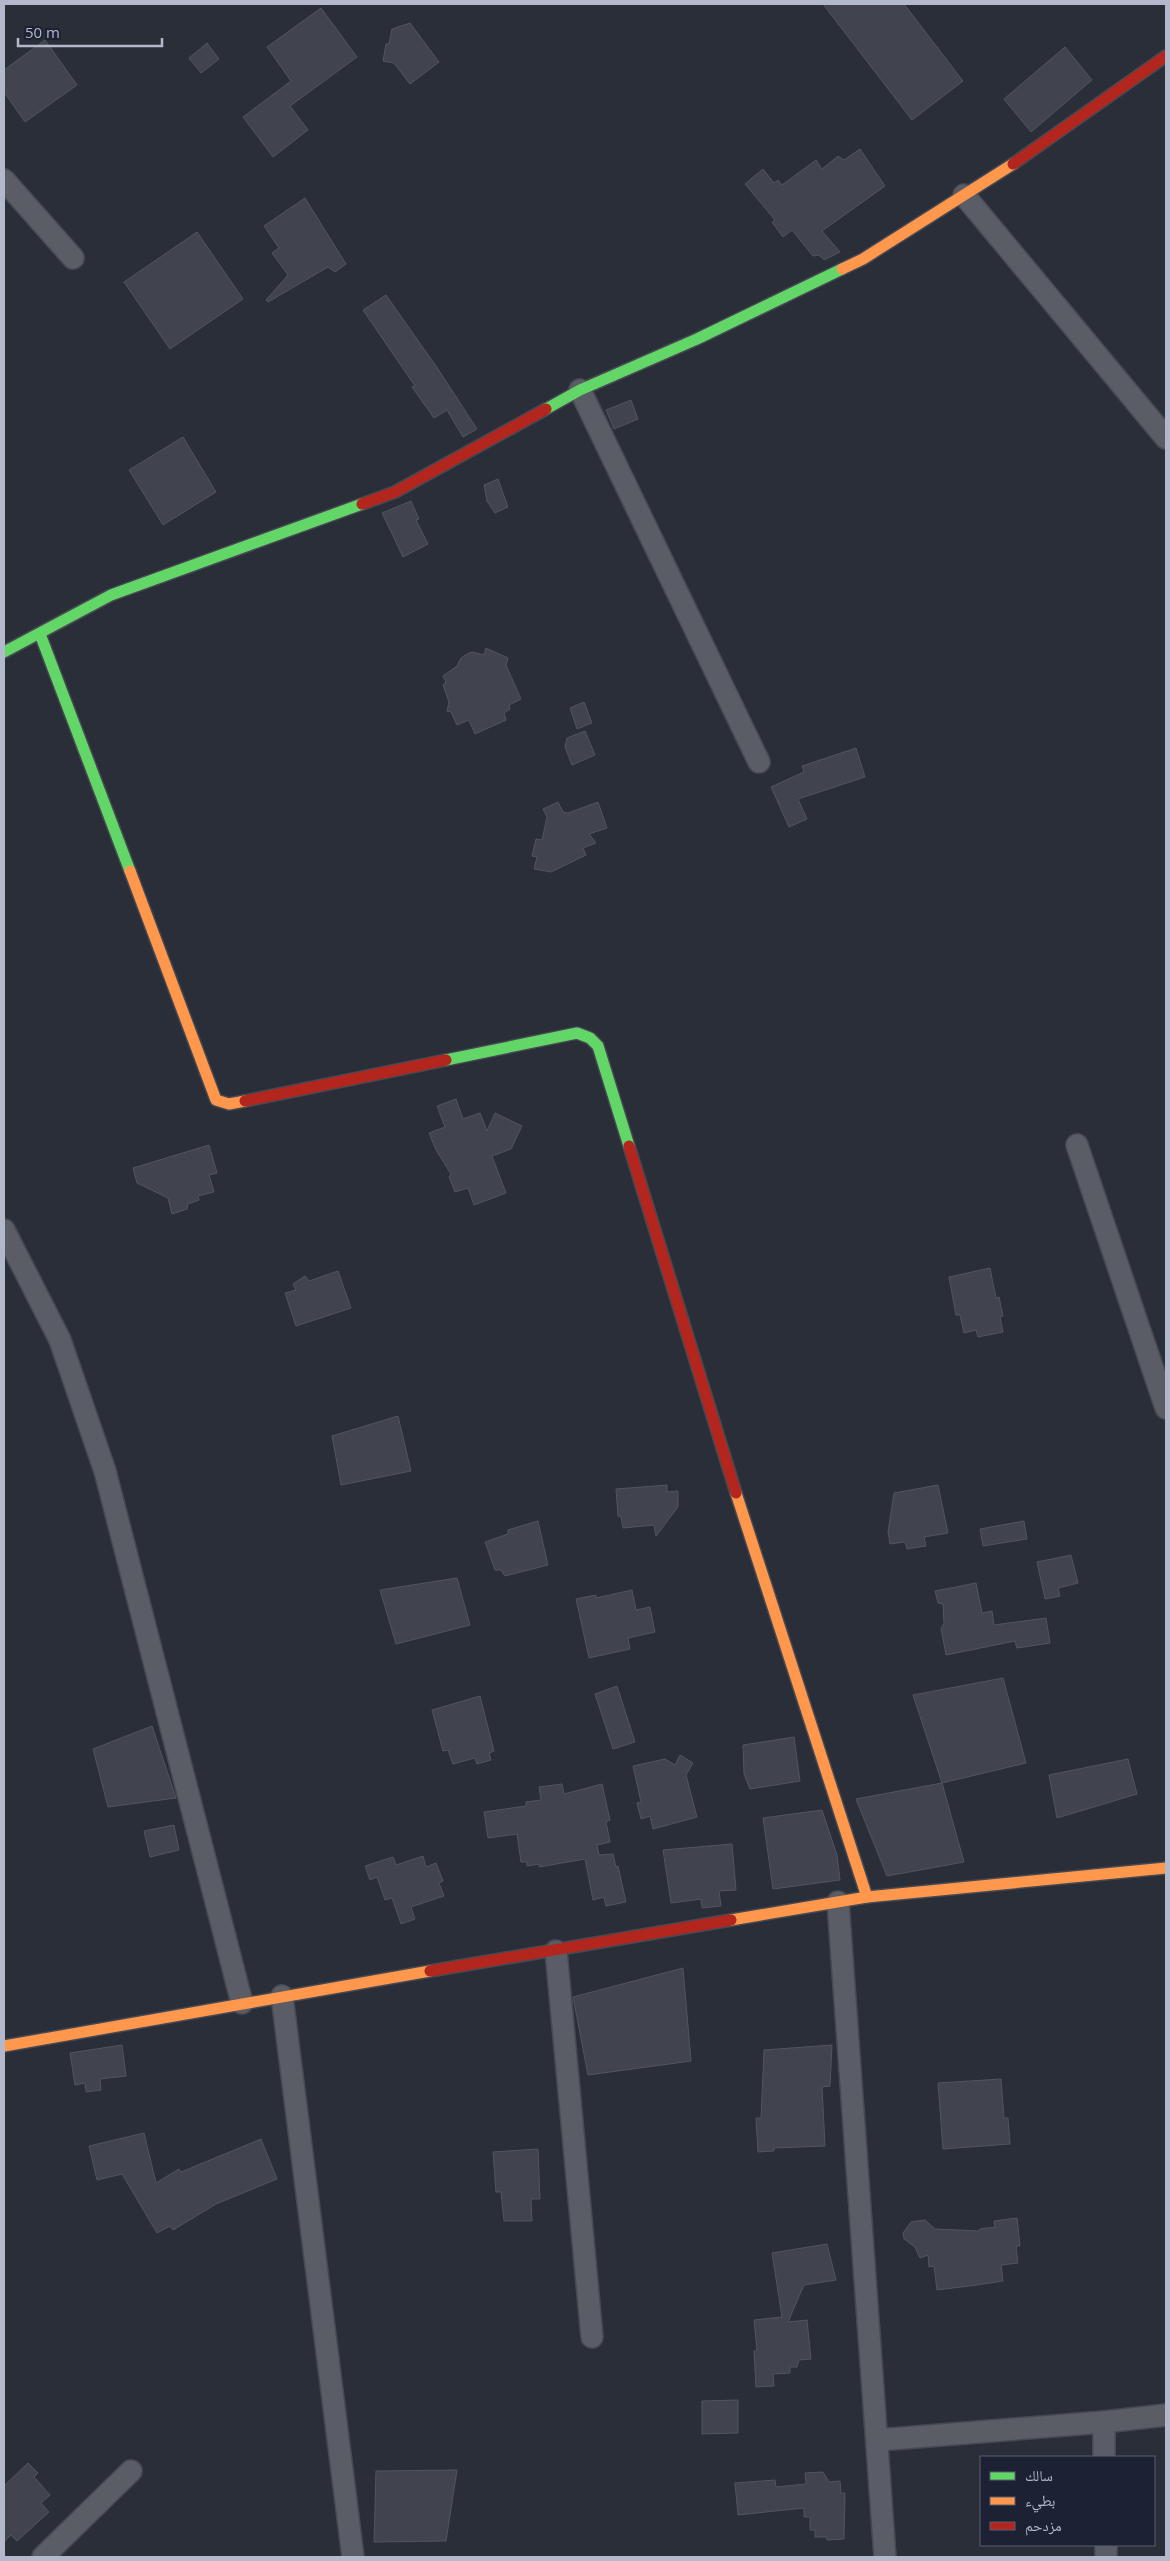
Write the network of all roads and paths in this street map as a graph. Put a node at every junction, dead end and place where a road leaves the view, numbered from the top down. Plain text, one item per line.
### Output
1 (1166, 56) edge
2 (4, 180) edge
3 (964, 195) junction
4 (73, 258) dead end
5 (580, 390) junction
6 (1166, 438) edge
7 (40, 634) junction
8 (4, 652) edge
9 (759, 762) dead end
10 (1077, 1145) dead end
11 (4, 1230) edge
12 (1166, 1408) edge
13 (1166, 1868) edge
14 (868, 1897) junction
15 (838, 1902) junction
16 (556, 1950) junction
17 (282, 1996) junction
18 (242, 2003) junction
19 (4, 2046) edge
20 (592, 2337) dead end
21 (1166, 2415) edge
22 (1104, 2422) junction
23 (878, 2440) junction
24 (1104, 2456) edge
25 (130, 2471) dead end
26 (43, 2557) edge
27 (353, 2557) edge
28 (885, 2557) edge

1 - 3 street
2 - 4 street
3 - 5 street
3 - 6 street
5 - 7 street
5 - 9 street
7 - 8 street
7 - 14 street
10 - 12 street
11 - 18 street
13 - 14 street
14 - 15 street
15 - 16 street
15 - 23 street
16 - 17 street
16 - 20 street
17 - 18 street
17 - 27 street
18 - 19 street
21 - 22 street
22 - 23 street
22 - 24 street
23 - 28 street
25 - 26 street

